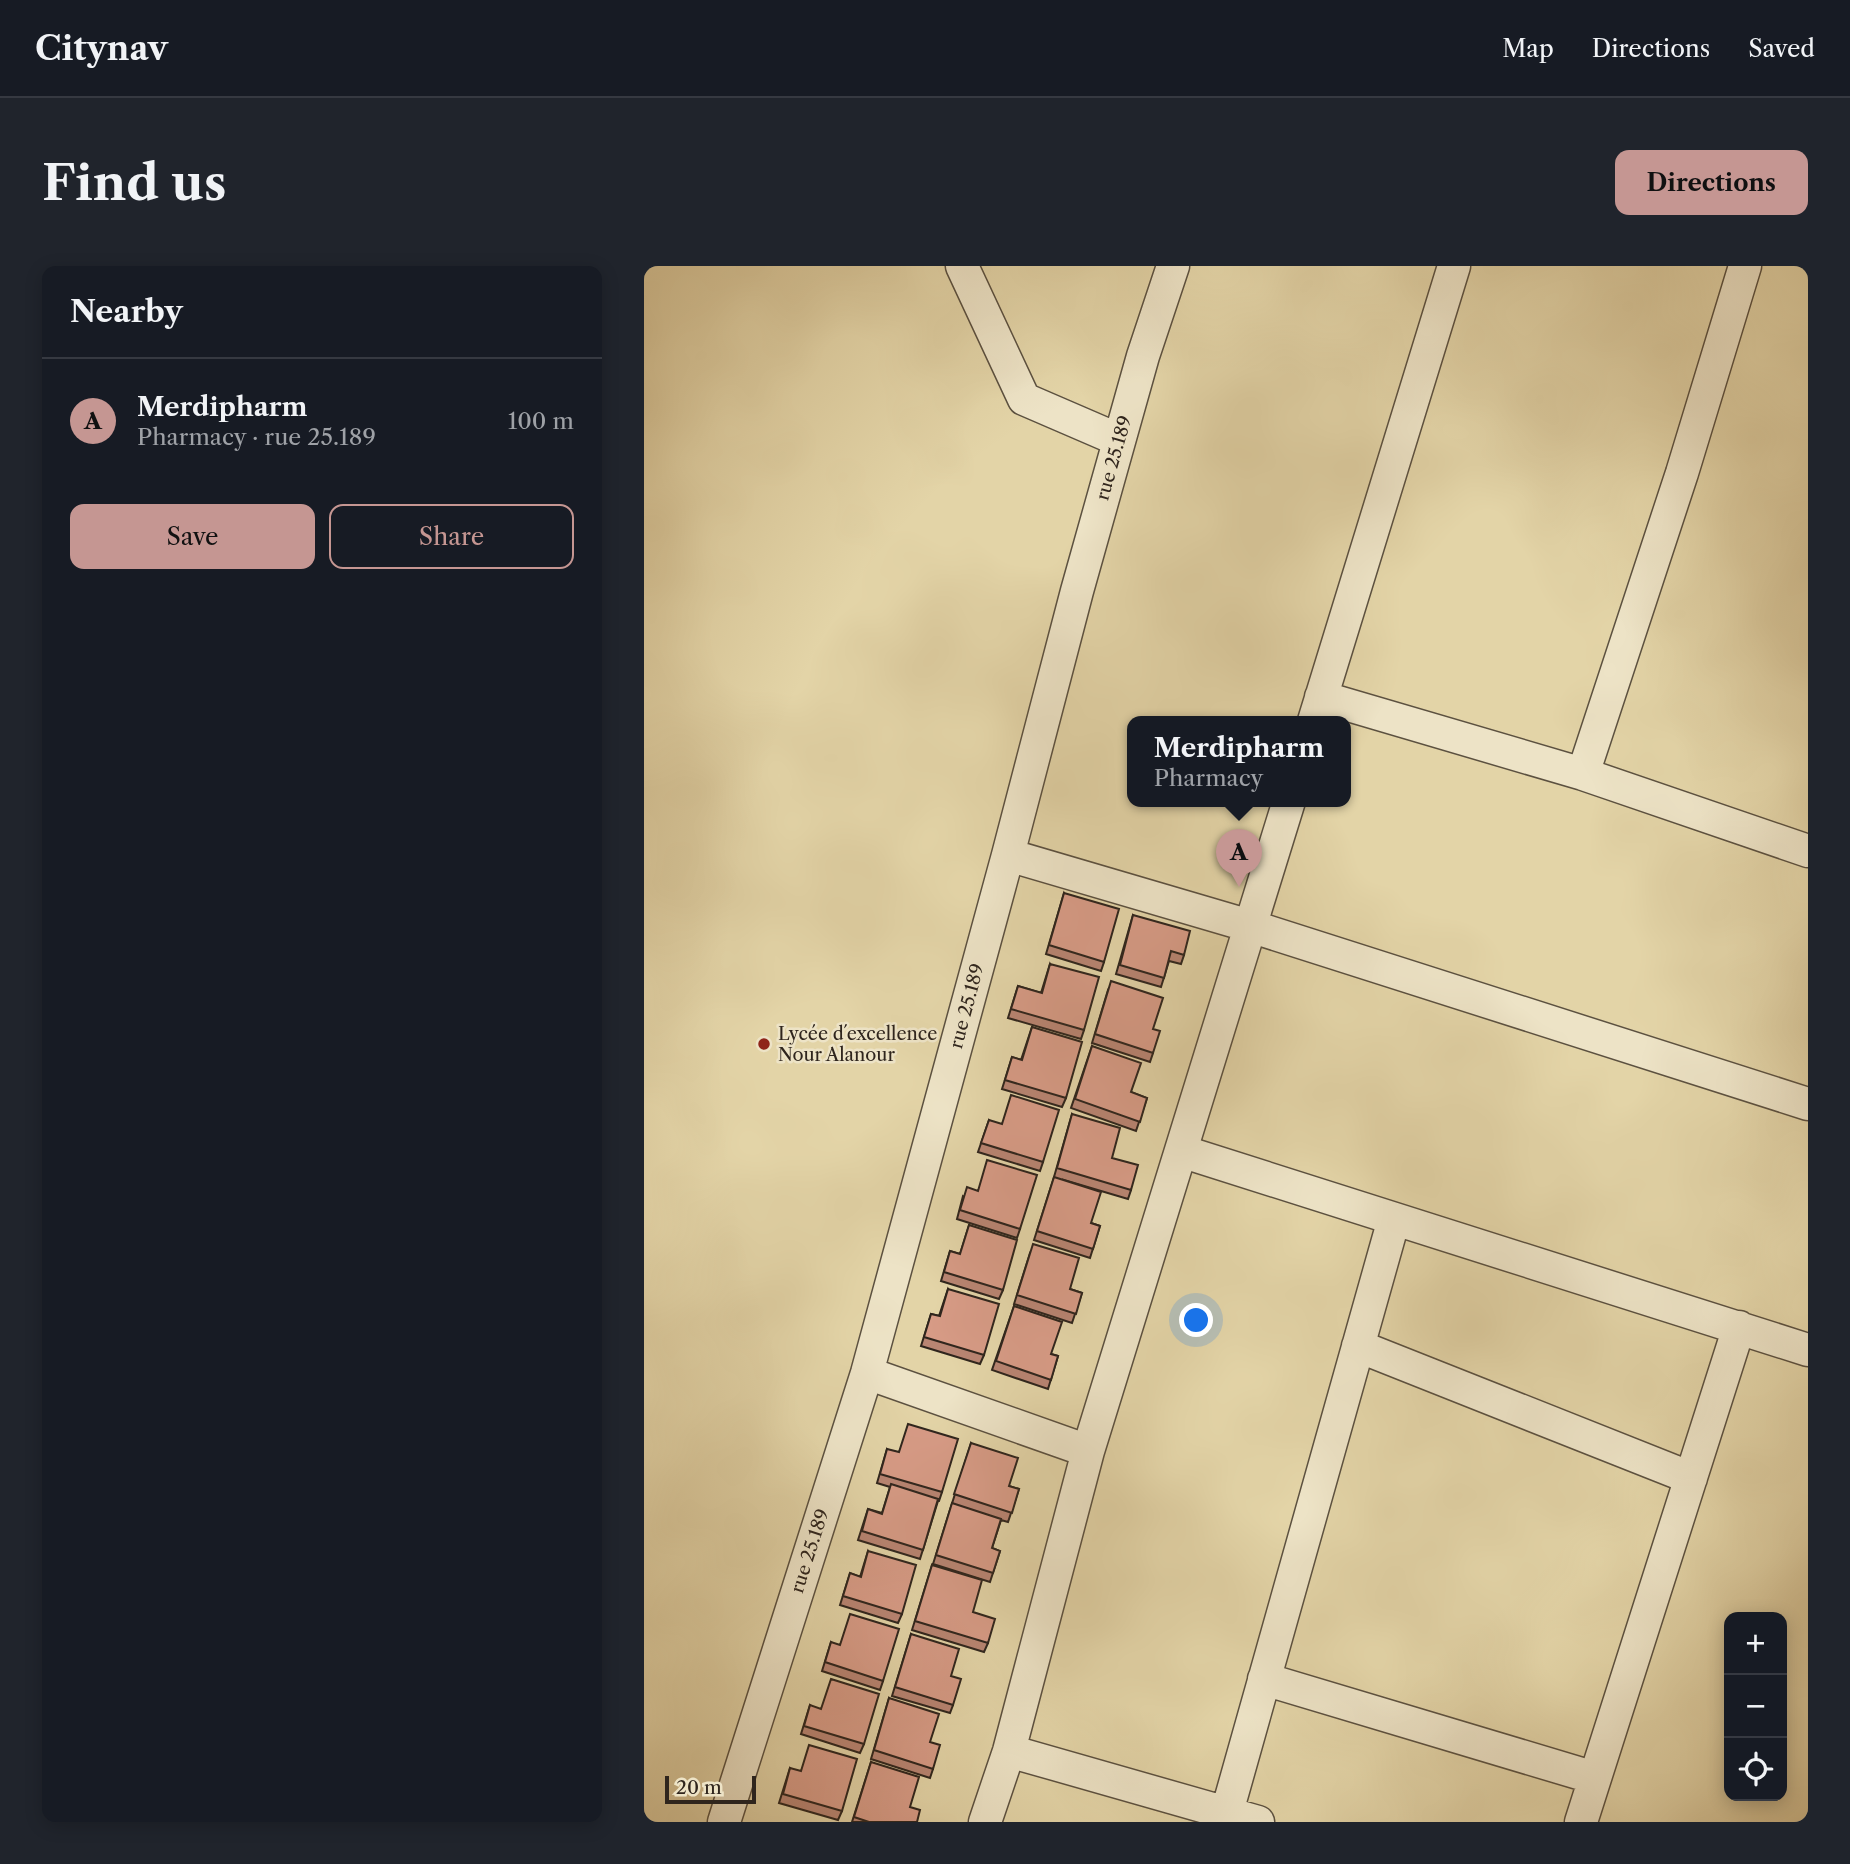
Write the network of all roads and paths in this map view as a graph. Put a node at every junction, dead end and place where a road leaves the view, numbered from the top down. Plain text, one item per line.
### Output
1 (962, 266) edge
2 (1172, 266) edge
3 (1454, 266) edge
4 (1745, 266) edge
5 (1119, 440) junction
6 (1317, 709) edge
7 (1346, 716) edge
8 (1351, 717) edge
9 (1583, 774) junction
10 (1287, 807) edge
11 (1808, 851) edge
12 (1008, 855) junction
13 (1250, 926) junction
14 (1808, 1104) edge
15 (1181, 1151) junction
16 (1394, 1219) junction
17 (1739, 1327) junction
18 (1358, 1346) junction
19 (1808, 1350) edge
20 (867, 1373) junction
21 (1088, 1451) junction
22 (1691, 1478) junction
23 (1264, 1679) junction
24 (1009, 1751) junction
25 (1595, 1778) junction
26 (1182, 1811) edge
27 (1227, 1812) junction
28 (724, 1822) edge
29 (985, 1822) edge
30 (1258, 1822) edge
31 (1581, 1822) edge

1 - 5 street
2 - 5 street, rue 25.189
3 - 6 street
4 - 9 street
5 - 12 street, rue 25.189
6 - 7 street
8 - 9 street
9 - 11 street
10 - 13 street
12 - 13 street
12 - 20 street, rue 25.189
13 - 14 street
13 - 15 street
15 - 16 street
15 - 21 street
16 - 17 street
16 - 18 street
17 - 19 street
17 - 22 street
18 - 22 street
18 - 23 street
20 - 21 street
20 - 28 street, rue 25.189
21 - 24 street
22 - 25 street
23 - 25 street
23 - 27 street
24 - 26 street
24 - 29 street
25 - 31 street
26 - 27 street
27 - 30 street

